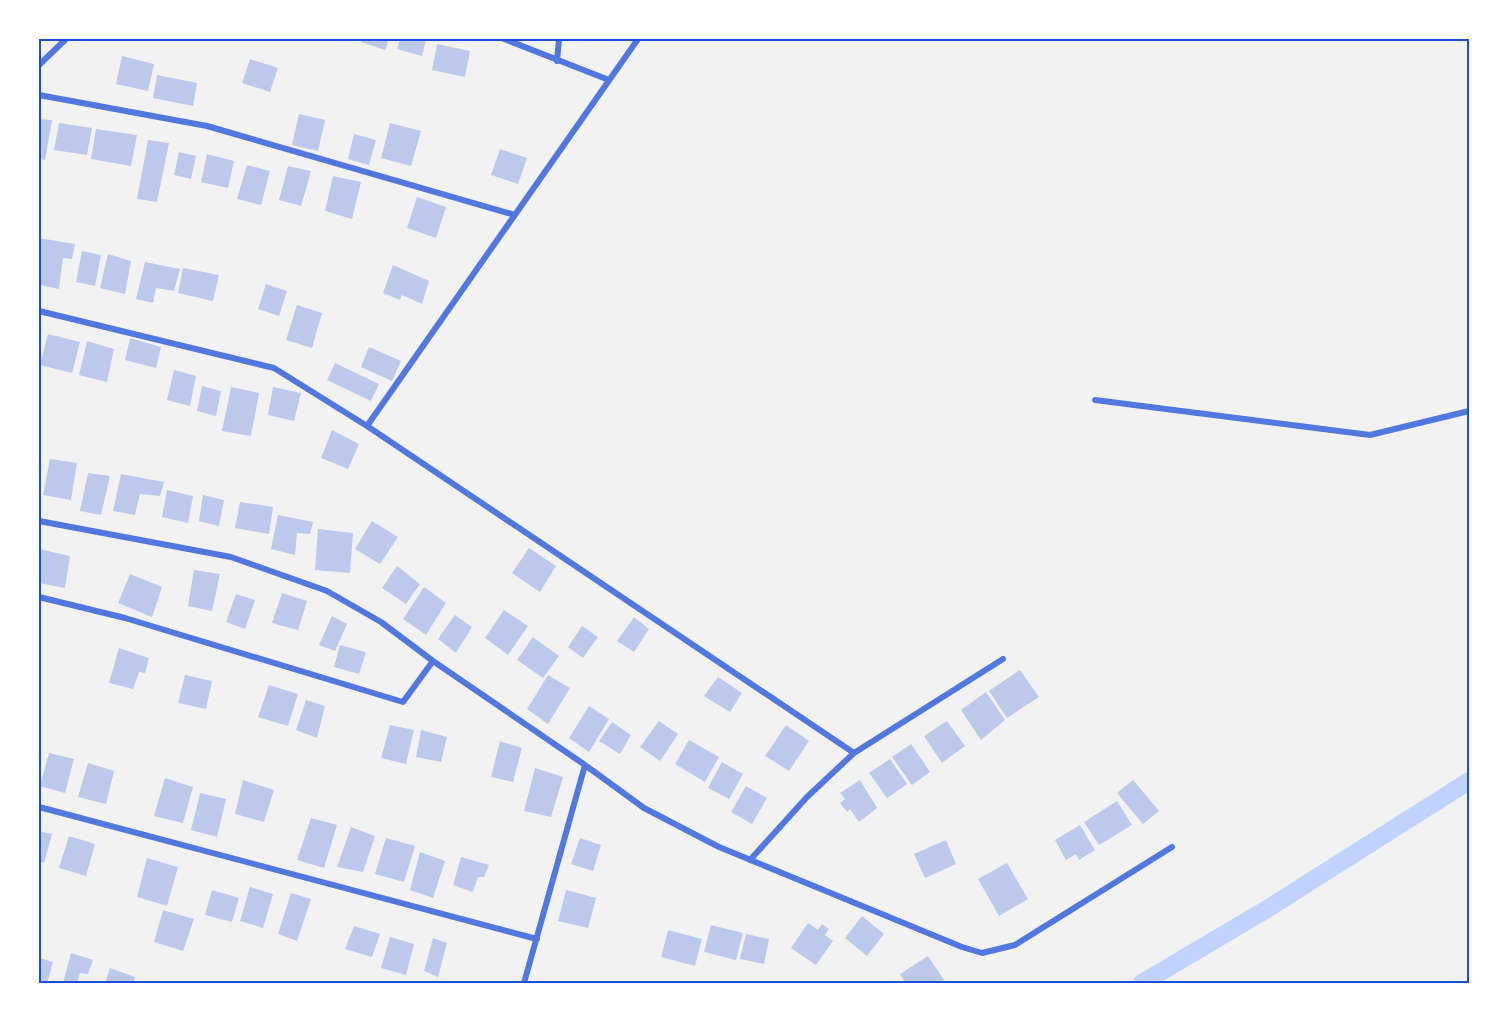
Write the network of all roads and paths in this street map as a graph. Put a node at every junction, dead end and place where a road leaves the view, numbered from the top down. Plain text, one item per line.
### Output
1 (66, 39) edge
2 (504, 39) edge
3 (559, 39) edge
4 (638, 39) edge
5 (556, 61) junction
6 (39, 65) edge
7 (609, 80) junction
8 (39, 95) edge
9 (514, 215) junction
10 (39, 311) edge
11 (1095, 399) dead end
12 (1469, 411) edge
13 (367, 426) junction
14 (39, 521) edge
15 (39, 597) edge
16 (1003, 659) dead end
17 (433, 661) junction
18 (854, 753) junction
19 (585, 765) junction
20 (39, 807) edge
21 (1172, 847) dead end
22 (750, 860) junction
23 (537, 939) junction
24 (525, 983) edge

1 - 6 street
2 - 5 street
3 - 5 street
4 - 7 street
5 - 7 street
7 - 9 street
8 - 9 street
9 - 13 street
10 - 13 street
11 - 12 street
13 - 18 street
14 - 17 street
15 - 17 street
16 - 18 street
17 - 19 street
18 - 22 street
19 - 22 street
19 - 23 street
20 - 23 street
21 - 22 street
23 - 24 street

